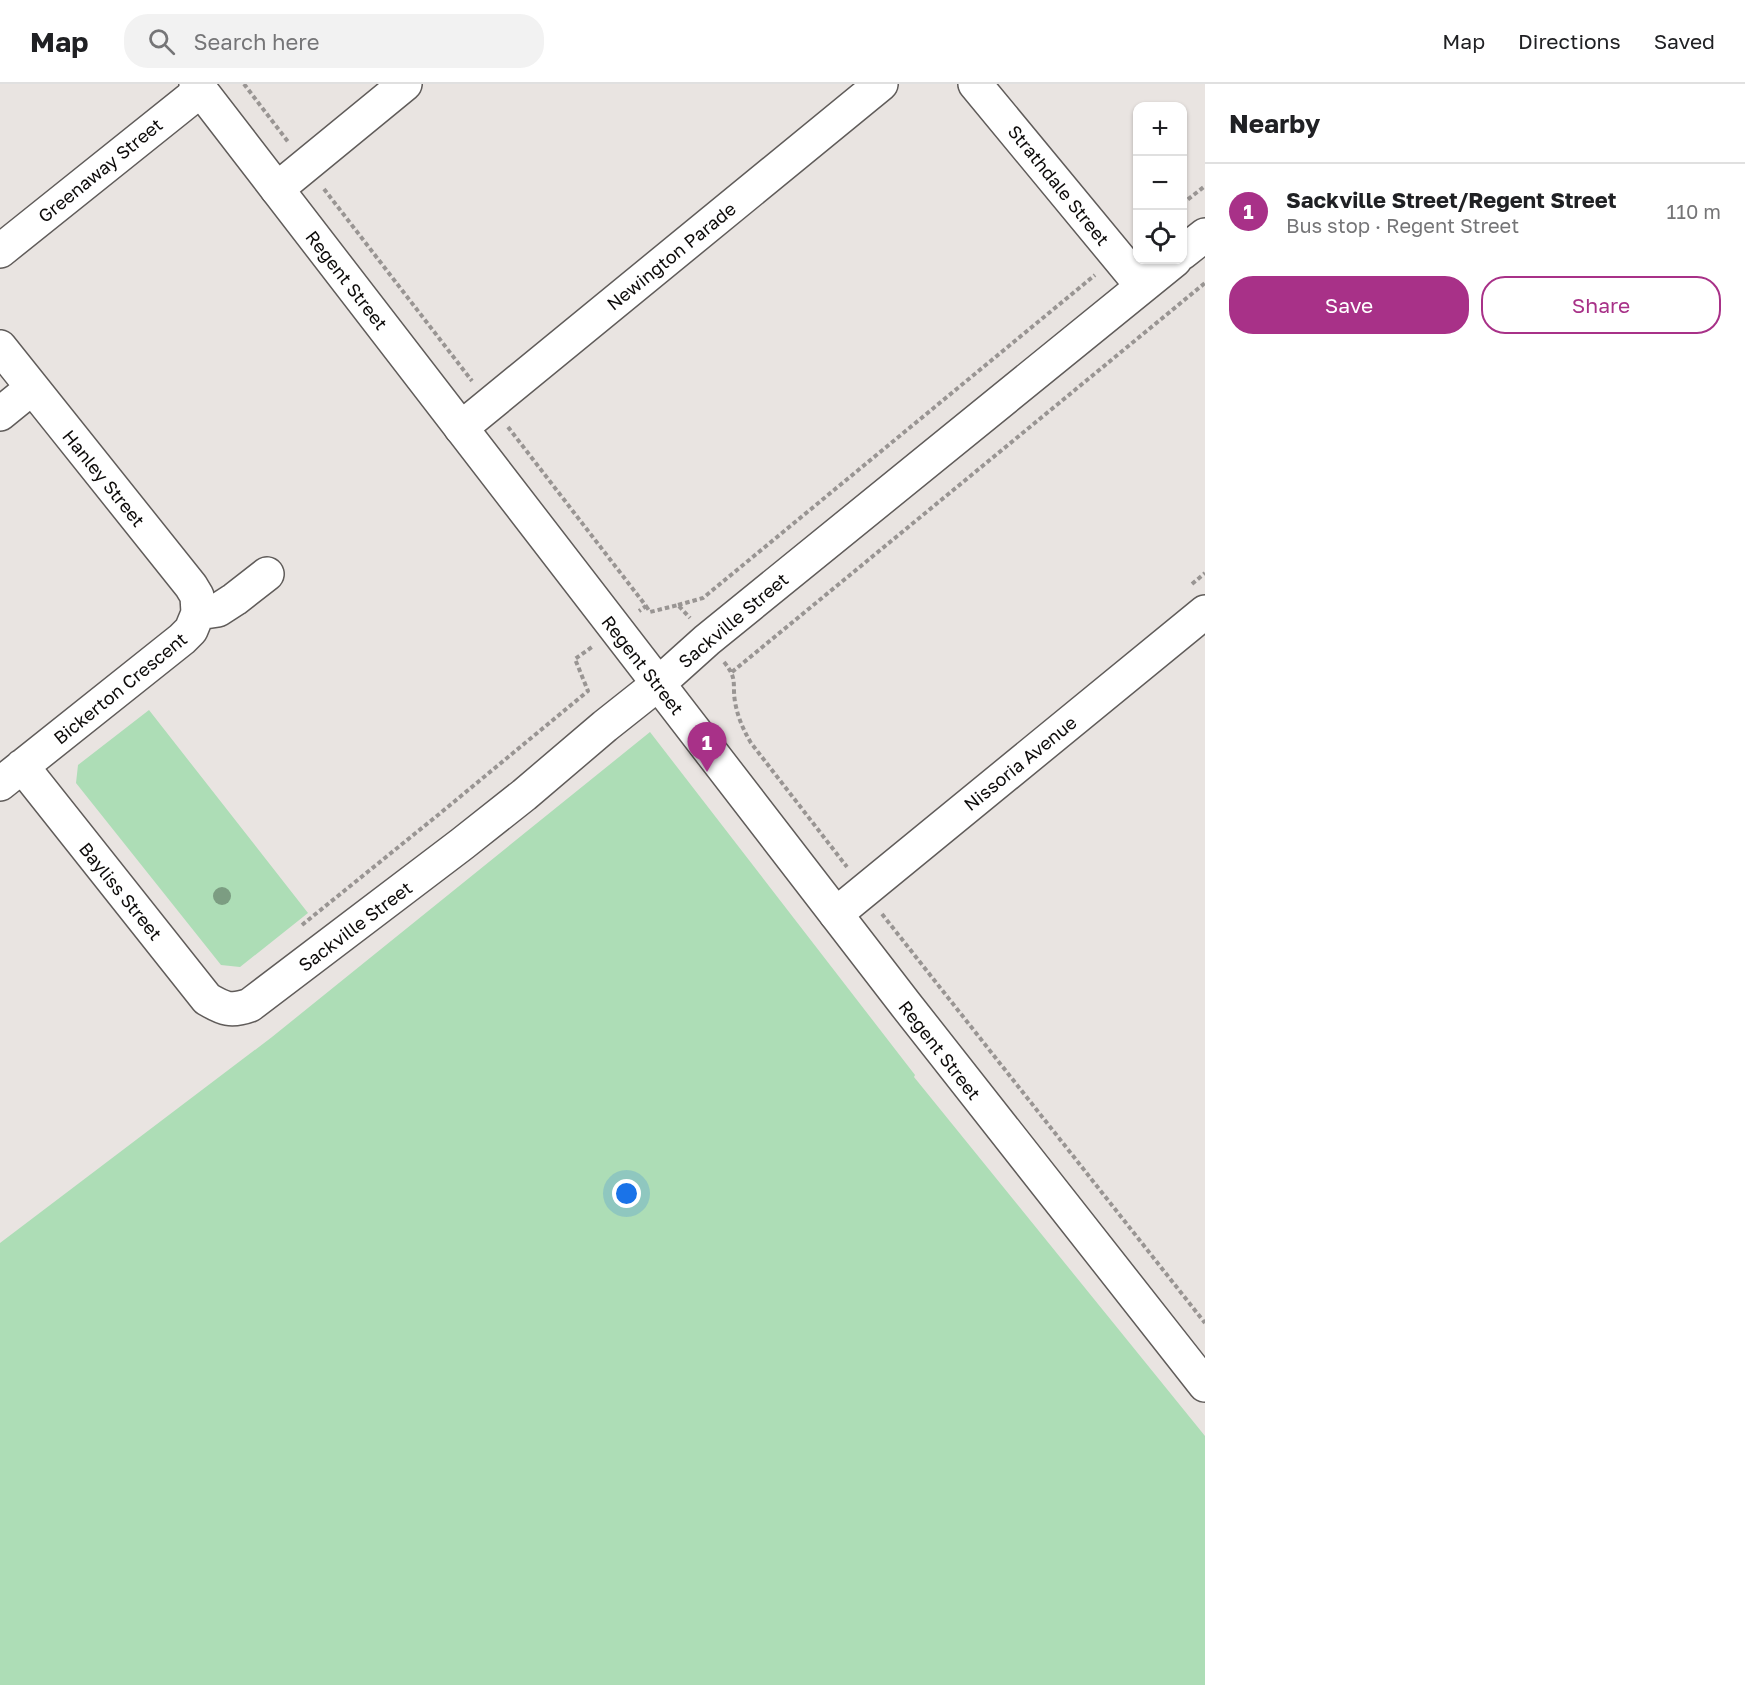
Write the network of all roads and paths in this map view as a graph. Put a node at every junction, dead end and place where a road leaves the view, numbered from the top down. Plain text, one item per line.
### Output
1 (244, 84) edge
2 (405, 84) edge
3 (881, 84) edge
4 (975, 84) edge
5 (198, 87) edge
6 (306, 166) junction
7 (1205, 186) edge
8 (277, 189) junction
9 (1187, 200) edge
10 (1205, 235) edge
11 (1187, 249) edge
12 (0, 251) edge
13 (1170, 264) edge
14 (1095, 276) dead end
15 (1205, 283) edge
16 (1142, 286) junction
17 (0, 347) edge
18 (469, 376) dead end
19 (32, 388) junction
20 (0, 414) edge
21 (461, 428) junction
22 (267, 574) dead end
23 (678, 605) junction
24 (646, 606) dead end
25 (1205, 612) edge
26 (198, 613) junction
27 (707, 640) junction
28 (575, 659) dead end
29 (732, 672) junction
30 (658, 684) junction
31 (11, 775) edge
32 (864, 891) junction
33 (836, 914) junction
34 (298, 928) dead end
35 (226, 1009) joint
36 (1205, 1323) edge
37 (1205, 1385) edge

1 - 6 path
2 - 6 street
3 - 21 street, Newington Parade
4 - 16 street, Strathdale Street
5 - 8 street, Regent Street
5 - 12 street, Greenaway Street
6 - 8 street
6 - 18 path
7 - 9 path
8 - 21 street, Regent Street
10 - 11 street
13 - 16 street, Sackville Street
14 - 23 path
15 - 29 path
16 - 27 street, Sackville Street
17 - 19 street, Hanley Street
19 - 20 street
19 - 26 street, Hanley Street
21 - 30 street, Regent Street
22 - 26 street, Bickerton Crescent
23 - 24 path
23 - 27 path
25 - 32 street, Nissoria Avenue
26 - 31 street, Bickerton Crescent
27 - 29 path
27 - 30 street, Sackville Street
28 - 34 path
29 - 32 path
30 - 33 street, Regent Street
30 - 35 street, Sackville Street
31 - 35 street, Bayliss Street
32 - 33 street, Nissoria Avenue
32 - 36 path
33 - 37 street, Regent Street

